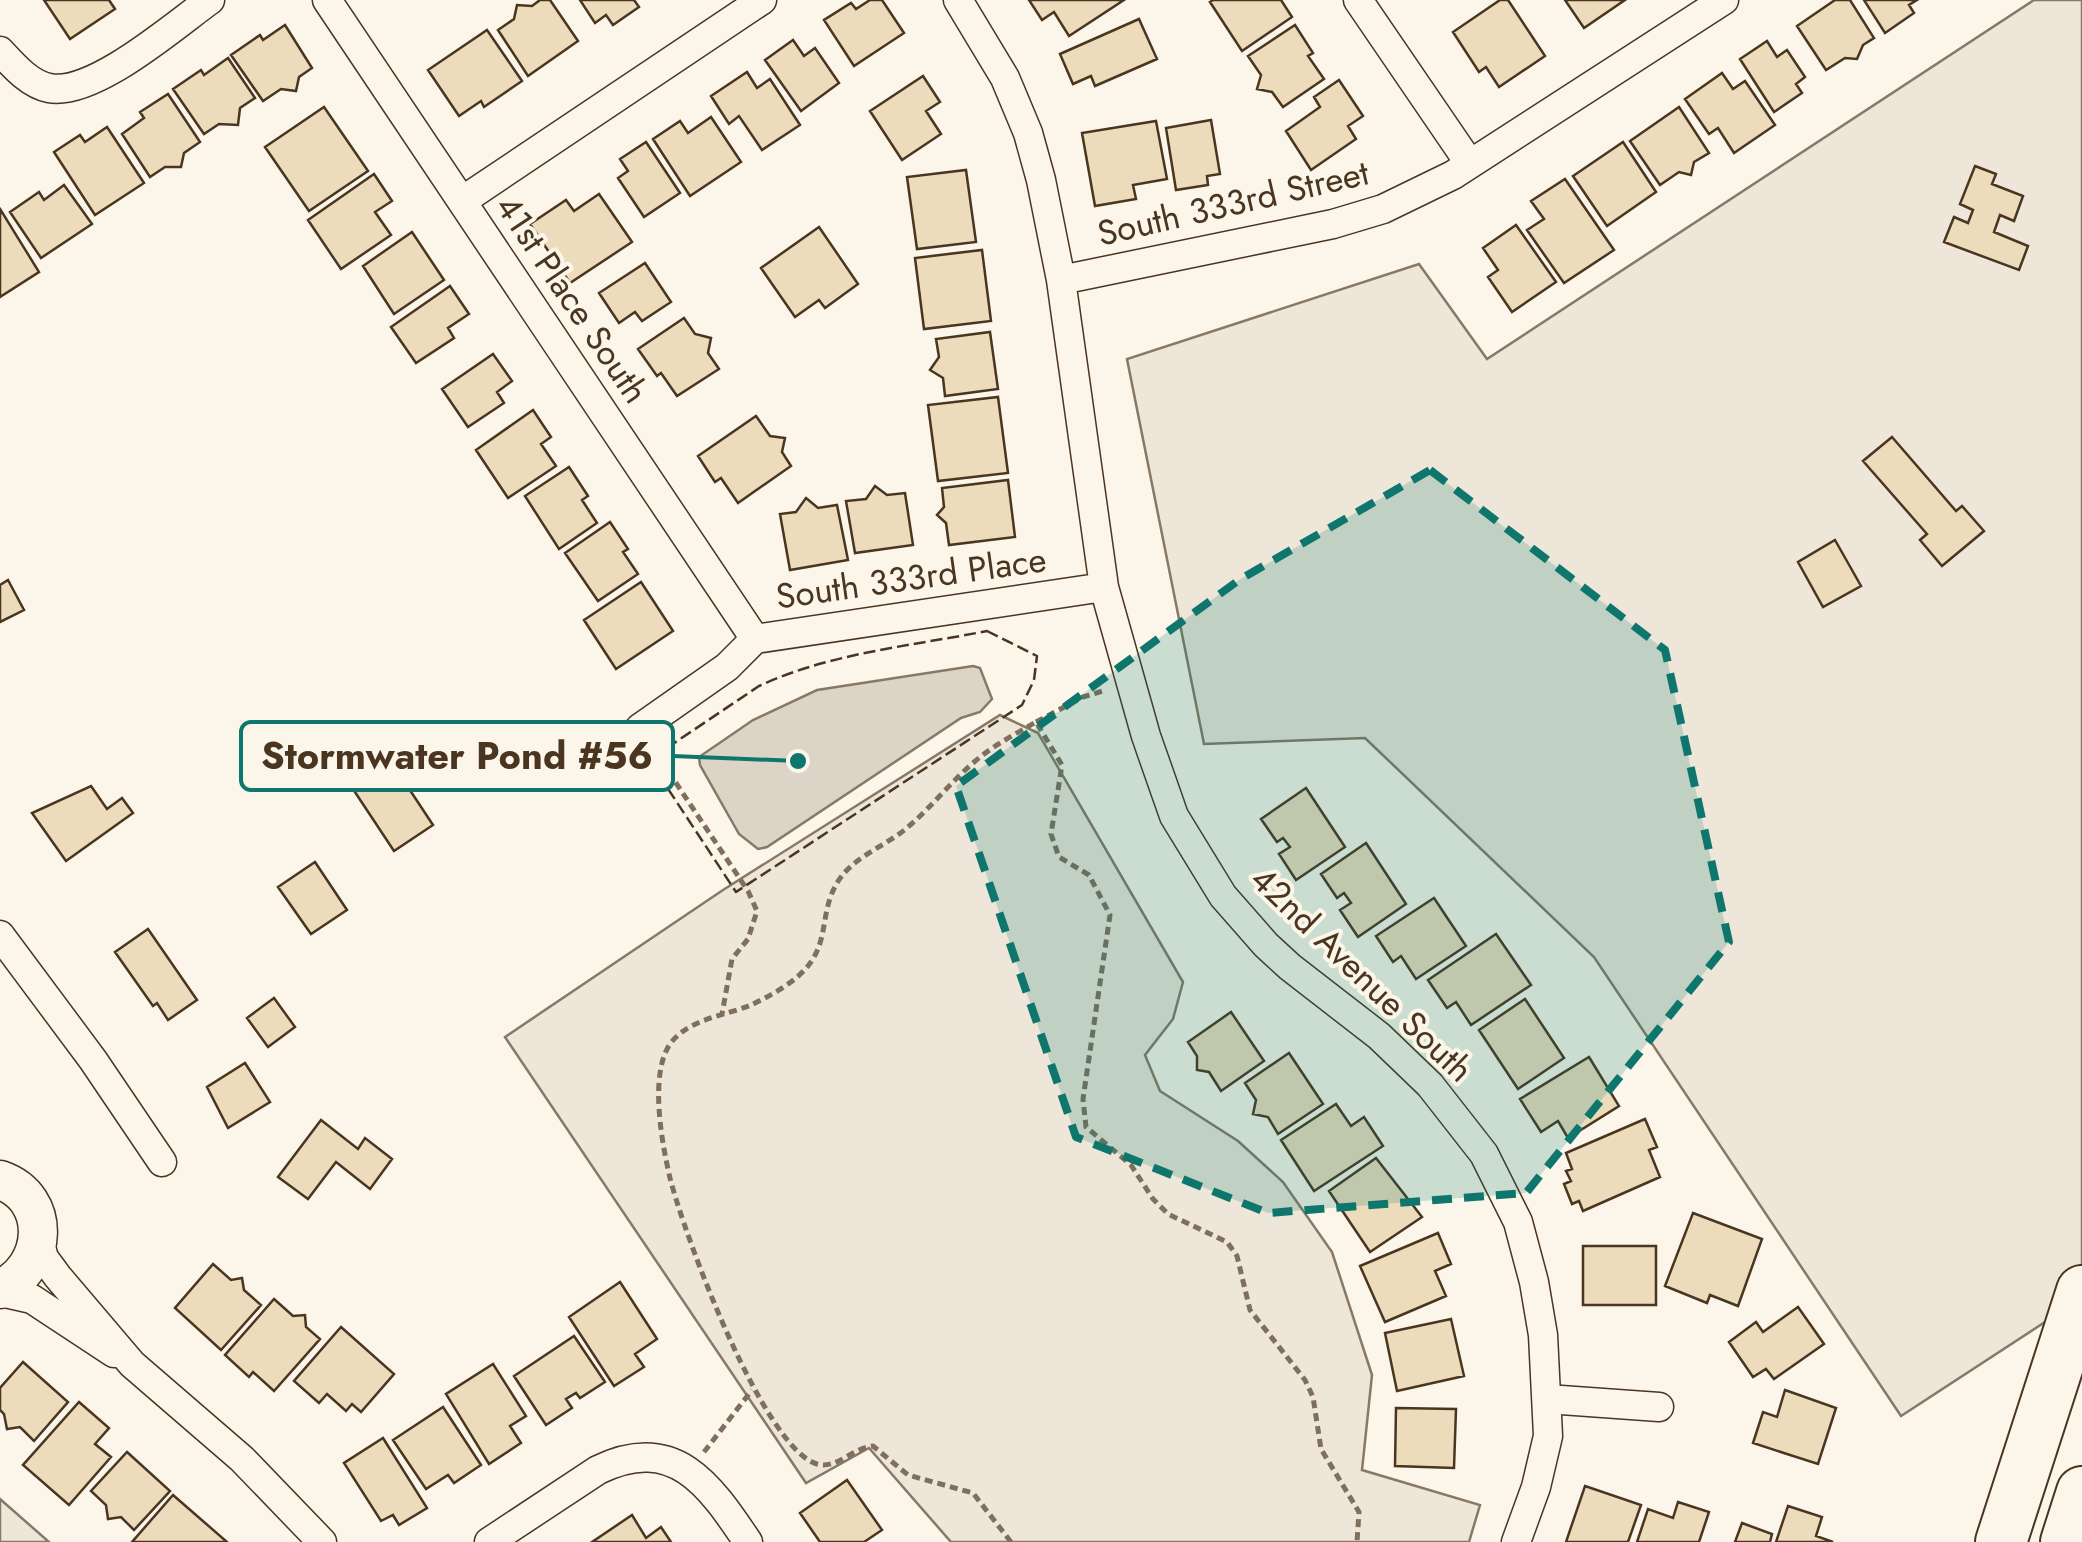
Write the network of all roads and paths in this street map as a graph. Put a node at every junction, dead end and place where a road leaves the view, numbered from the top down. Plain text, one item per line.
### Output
1 (210, 0) edge
2 (327, 0) edge
3 (762, 0) edge
4 (958, 0) edge
5 (1358, 0) edge
6 (1724, 0) edge
7 (0, 51) edge
8 (1470, 164) junction
9 (462, 201) junction
10 (1062, 280) junction
11 (1104, 587) junction
12 (756, 639) junction
13 (1130, 682) junction
14 (1036, 722) junction
15 (640, 728) joint
16 (0, 936) edge
17 (722, 1014) junction
18 (162, 1162) dead end
19 (6, 1176) edge
20 (39, 1240) junction
21 (0, 1290) edge
22 (2082, 1291) edge
23 (132, 1364) junction
24 (753, 1388) junction
25 (1547, 1400) junction
26 (1659, 1407) dead end
27 (690, 1470) junction
28 (2082, 1492) edge
29 (322, 1542) edge
30 (489, 1542) edge
31 (748, 1542) edge
32 (1011, 1542) edge
33 (1357, 1542) edge
34 (1516, 1542) edge
35 (2002, 1542) edge
36 (2066, 1542) edge

1 - 7 street
2 - 9 street, 41st Place South
3 - 9 street
4 - 10 street, 42nd Avenue South
5 - 8 street
6 - 8 street, South 333rd Street
8 - 10 street, South 333rd Street
9 - 12 street, 41st Place South
10 - 11 street, 42nd Avenue South
11 - 12 street, South 333rd Place
11 - 13 street, 42nd Avenue South
12 - 15 street, South 333rd Place
13 - 14 path
13 - 25 street, 42nd Avenue South
14 - 17 path
14 - 33 path
15 - 17 path
16 - 18 street
17 - 24 path
19 - 20 street
20 - 21 street
20 - 23 street
21 - 23 street
22 - 35 highway
23 - 29 street
24 - 27 path
24 - 32 path
25 - 26 street
25 - 34 street, 42nd Avenue South
27 - 30 street
27 - 31 street
28 - 36 highway

